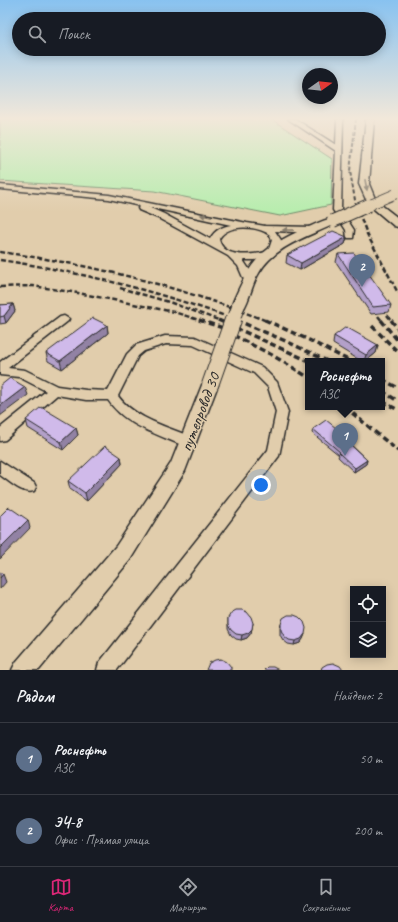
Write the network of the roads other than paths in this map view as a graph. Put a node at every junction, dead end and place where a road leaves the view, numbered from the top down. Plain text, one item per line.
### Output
1 (339, 150) edge
2 (367, 150) edge
3 (0, 187) edge
4 (396, 193) edge
5 (109, 197) junction
6 (244, 224) junction
7 (398, 224) edge
8 (264, 228) junction
9 (313, 230) junction
10 (350, 236) dead end
11 (217, 246) junction
12 (272, 251) junction
13 (231, 255) junction
14 (248, 280) junction
15 (64, 319) dead end
16 (0, 368) edge
17 (0, 371) edge
18 (55, 390) junction
19 (112, 396) junction
20 (0, 436) edge
21 (189, 442) junction
22 (0, 467) edge
23 (29, 487) dead end
24 (24, 670) edge
25 (106, 670) edge

1 - 10 street
2 -> 7 main road
3 - 5 street
4 - 9 main road, путепровод 30, bridge
6 -> 5 street
5 - 11 street
6 - 8 street
6 - 11 street
9 -> 8 street
8 - 12 street
9 - 12 main road, путепровод 30
11 - 13 street
12 - 13 street
12 - 14 main road, путепровод 30
13 - 14 street
14 - 21 main road, путепровод 30, bridge
15 - 16 street
17 - 18 street
18 - 19 street
18 - 20 street
19 - 21 street
19 - 25 street
21 - 24 main road, путепровод 30
22 - 23 street

